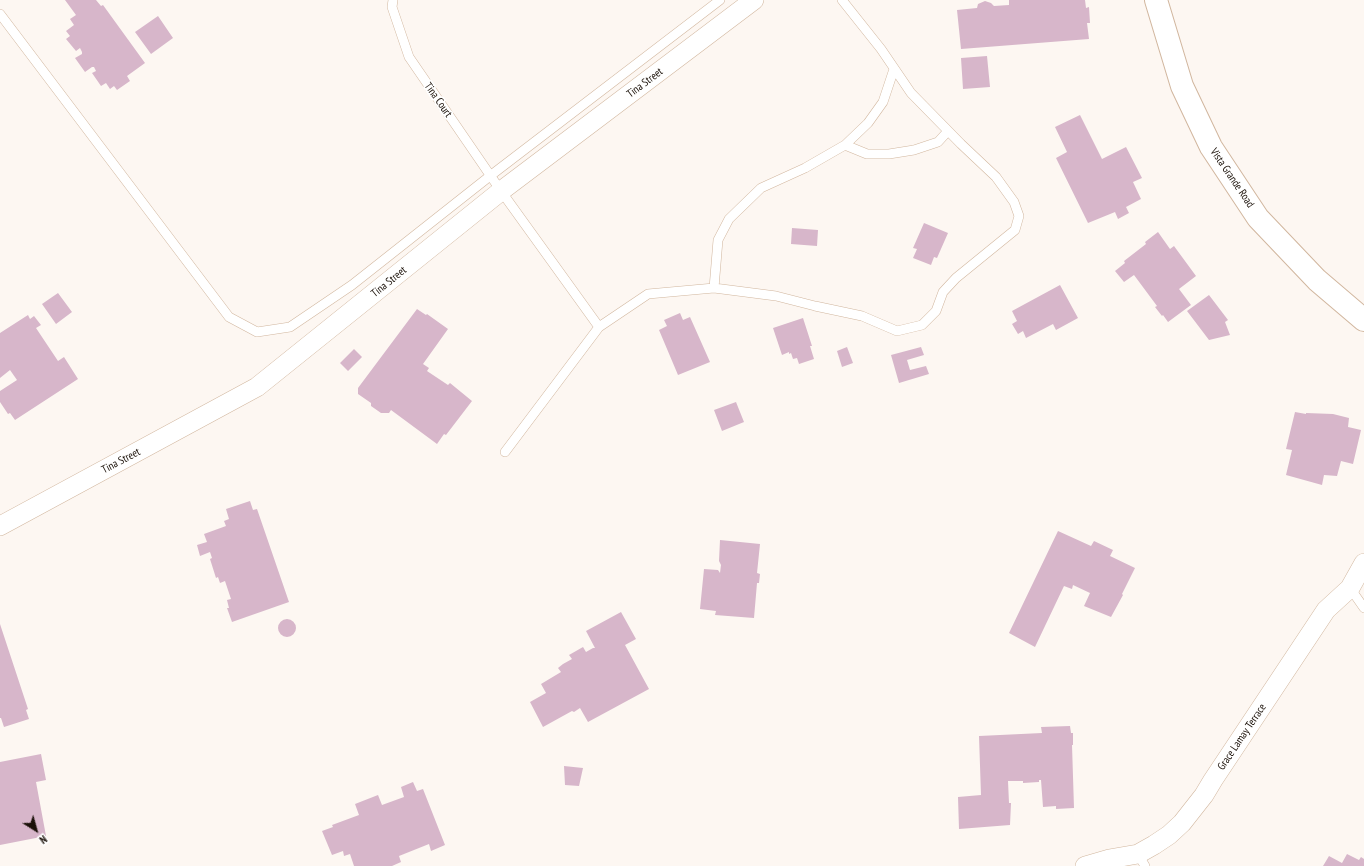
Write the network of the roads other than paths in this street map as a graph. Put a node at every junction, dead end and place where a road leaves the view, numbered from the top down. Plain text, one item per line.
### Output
1 (394, 0) edge
2 (720, 0) edge
3 (754, 0) edge
4 (842, 0) edge
5 (1156, 0) edge
6 (0, 14) edge
7 (894, 69) junction
8 (948, 131) junction
9 (845, 145) junction
10 (490, 176) junction
11 (501, 191) junction
12 (714, 288) junction
13 (1364, 320) edge
14 (599, 327) junction
15 (505, 452) dead end
16 (0, 526) edge
17 (1364, 563) edge
18 (1350, 588) junction
19 (1364, 608) edge
20 (1142, 860) edge
21 (1085, 866) edge

1 - 10 lane, Tina Court
2 - 10 lane
3 - 11 street, Tina Street
4 - 7 lane
5 - 13 street, Vista Grande Road
6 - 10 lane
7 - 8 lane
7 - 9 lane
8 - 9 lane
8 - 12 lane
9 - 12 lane
10 - 11 lane, Tina Court
11 - 14 lane, Tina Court
11 - 16 street, Tina Street
12 - 14 lane
14 - 15 lane
17 - 18 street, Grace Lamay Terrace
18 - 19 lane
18 - 20 street, Grace Lamay Terrace
20 - 21 street, Grace Lamay Terrace

